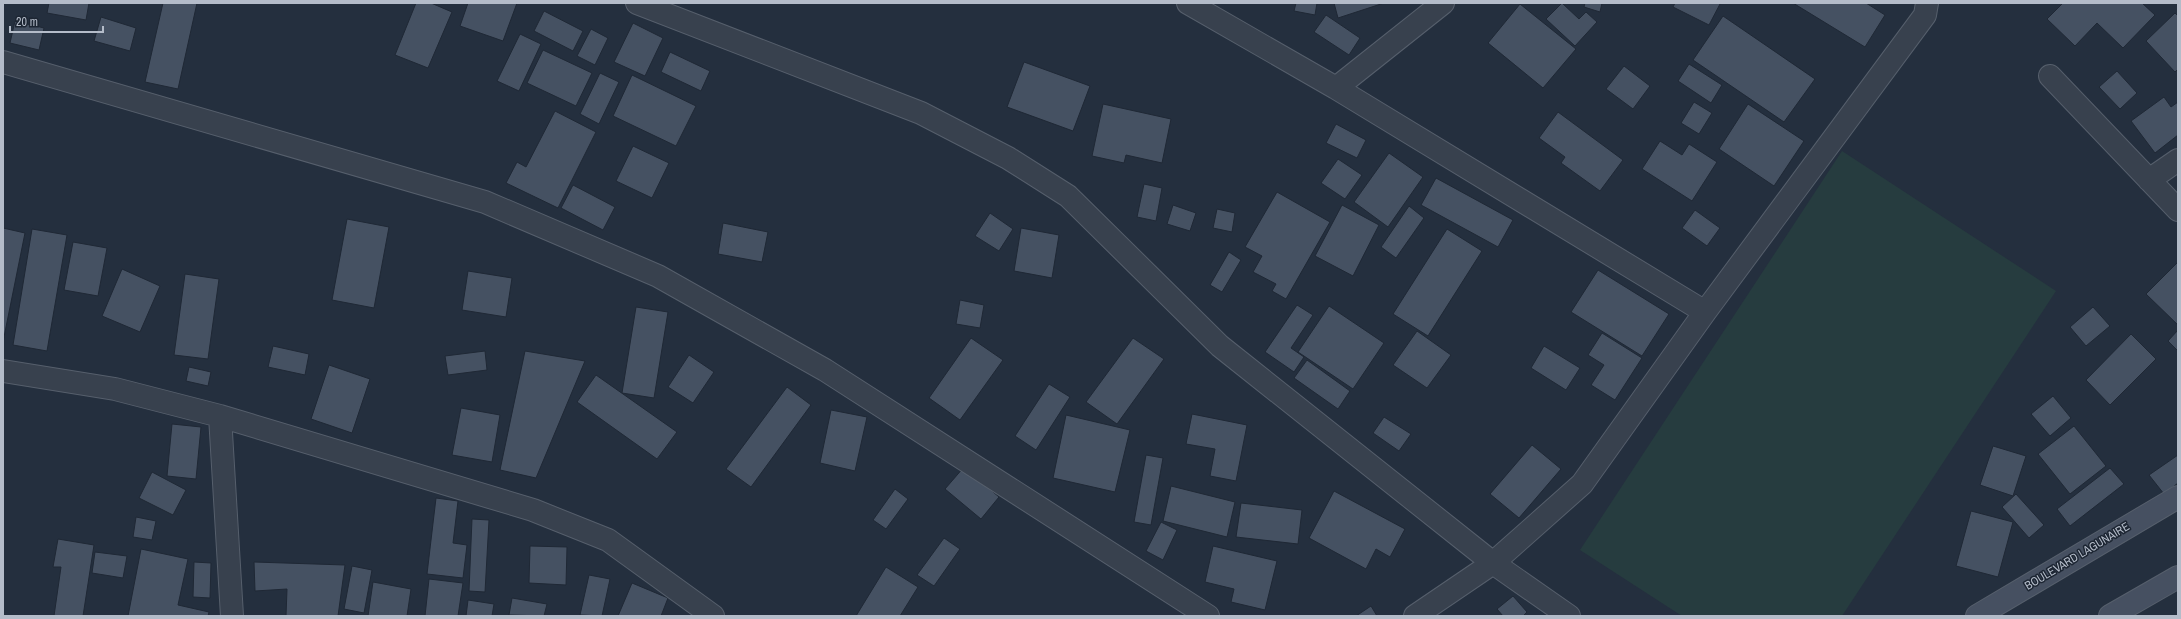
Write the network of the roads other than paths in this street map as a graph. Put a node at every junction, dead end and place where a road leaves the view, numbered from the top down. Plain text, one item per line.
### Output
1 (637, 3) edge
2 (1188, 3) edge
3 (1443, 3) edge
4 (1928, 3) edge
5 (3, 62) edge
6 (2050, 76) dead end
7 (1336, 88) junction
8 (2178, 160) edge
9 (2149, 180) junction
10 (2178, 210) edge
11 (1706, 312) junction
12 (3, 371) edge
13 (220, 416) junction
14 (2178, 497) edge
15 (1493, 563) junction
16 (2178, 577) edge
17 (232, 616) edge
18 (713, 616) edge
19 (1208, 616) edge
20 (1415, 616) edge
21 (1569, 616) edge
22 (1977, 616) edge
23 (2110, 616) edge

1 - 15 street
2 - 7 street
3 - 7 street
4 - 11 street
5 - 19 street
6 - 9 street
7 - 11 street
8 - 9 street
9 - 10 street
11 - 15 street
12 - 13 street
13 - 17 street
13 - 18 street
14 - 22 main road, BOULEVARD LAGUNAIRE
15 - 20 street
15 - 21 street
16 - 23 main road

